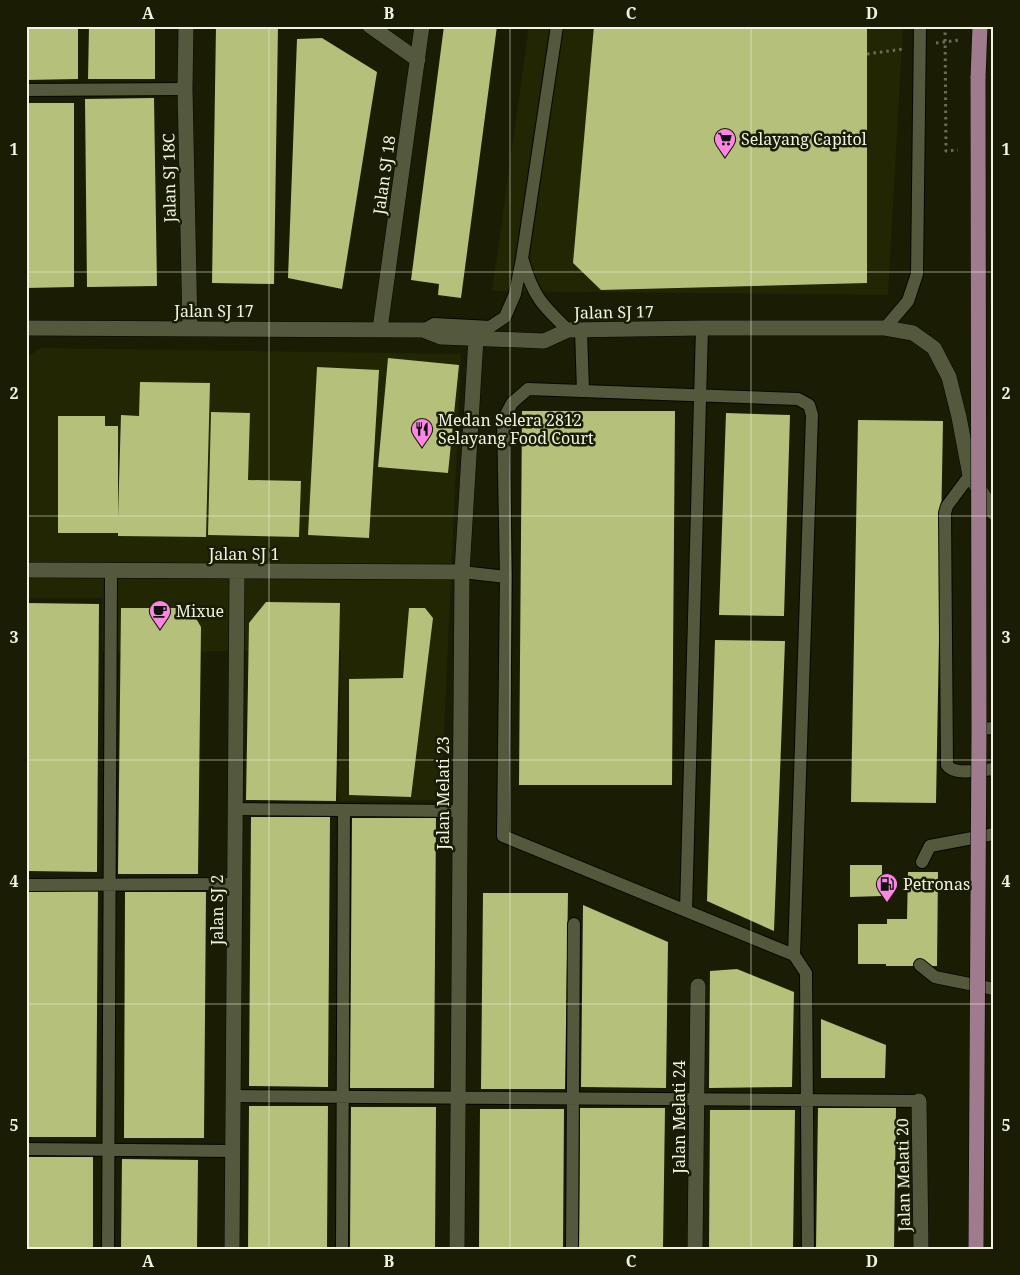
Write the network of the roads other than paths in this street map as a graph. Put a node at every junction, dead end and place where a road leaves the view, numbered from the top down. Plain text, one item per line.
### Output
1 (186, 26) edge
2 (370, 26) edge
3 (422, 26) edge
4 (557, 26) edge
5 (920, 26) edge
6 (980, 26) edge
7 (418, 60) junction
8 (185, 89) junction
9 (26, 90) edge
10 (522, 259) junction
11 (26, 328) edge
12 (702, 328) junction
13 (885, 328) junction
14 (190, 329) junction
15 (380, 330) junction
16 (423, 330) junction
17 (574, 330) junction
18 (476, 338) junction
19 (583, 391) junction
20 (700, 396) junction
21 (970, 475) junction
22 (994, 513) edge
23 (26, 570) edge
24 (111, 570) junction
25 (237, 571) junction
26 (462, 572) junction
27 (506, 577) junction
28 (986, 728) edge
29 (994, 769) edge
30 (235, 809) junction
31 (344, 810) junction
32 (461, 811) junction
33 (994, 834) edge
34 (922, 862) dead end
35 (234, 884) junction
36 (26, 885) edge
37 (110, 885) junction
38 (686, 910) junction
39 (574, 924) dead end
40 (794, 955) junction
41 (920, 965) dead end
42 (698, 986) dead end
43 (994, 989) edge
44 (233, 1096) junction
45 (342, 1097) junction
46 (458, 1098) junction
47 (573, 1098) junction
48 (697, 1099) junction
49 (808, 1100) junction
50 (919, 1100) joint
51 (26, 1149) edge
52 (109, 1150) junction
53 (232, 1152) junction
54 (108, 1249) edge
55 (232, 1249) edge
56 (342, 1249) edge
57 (457, 1249) edge
58 (572, 1249) edge
59 (695, 1249) edge
60 (808, 1249) edge
61 (921, 1249) edge
62 (976, 1249) edge

1 - 8 street, Jalan SJ 18C
2 - 7 street
3 - 7 street, Jalan SJ 18
4 - 10 lane
5 - 13 lane
6 - 28 main road, bridge
7 - 15 street, Jalan SJ 18
8 - 9 lane
8 - 14 street, Jalan SJ 18C
10 - 16 lane
10 - 17 lane
11 - 14 street, Jalan SJ 17
12 - 13 street, Jalan SJ 17
12 - 17 street, Jalan SJ 17
12 - 20 lane
13 - 21 street, Jalan SJ 17
14 - 15 street, Jalan SJ 17
15 - 16 street, Jalan SJ 17
16 - 18 street, Jalan SJ 17
17 - 18 street, Jalan SJ 17
17 - 19 lane
18 - 26 street, Jalan Melati 23
19 - 20 lane
19 - 27 lane
20 - 38 lane
20 - 40 lane
21 - 22 street, Jalan SJ 17
21 - 29 lane
23 - 24 street, Jalan SJ 1
24 - 25 street, Jalan SJ 1
24 - 37 lane
25 - 26 street, Jalan SJ 1
25 - 30 street, Jalan SJ 2
26 - 27 lane
26 - 32 street, Jalan Melati 23
27 - 38 lane
28 - 62 main road, bridge
30 - 31 lane
30 - 35 street, Jalan SJ 2
31 - 32 lane
31 - 45 lane
32 - 46 street, Jalan Melati 23
33 - 34 lane
35 - 37 lane
35 - 44 street, Jalan SJ 2
36 - 37 lane
37 - 52 lane
38 - 40 lane
39 - 47 lane
40 - 49 lane
41 - 43 lane
42 - 48 street, Jalan Melati 24
44 - 45 lane
44 - 53 street, Jalan SJ 2
45 - 46 lane
45 - 56 lane
46 - 47 lane
46 - 57 street, Jalan Melati 23
47 - 48 lane
47 - 58 lane
48 - 49 lane
48 - 59 street, Jalan Melati 24
49 - 50 lane
49 - 60 lane
50 - 61 street, Jalan Melati 20
51 - 52 lane
52 - 53 lane
52 - 54 lane
53 - 55 street, Jalan SJ 2

